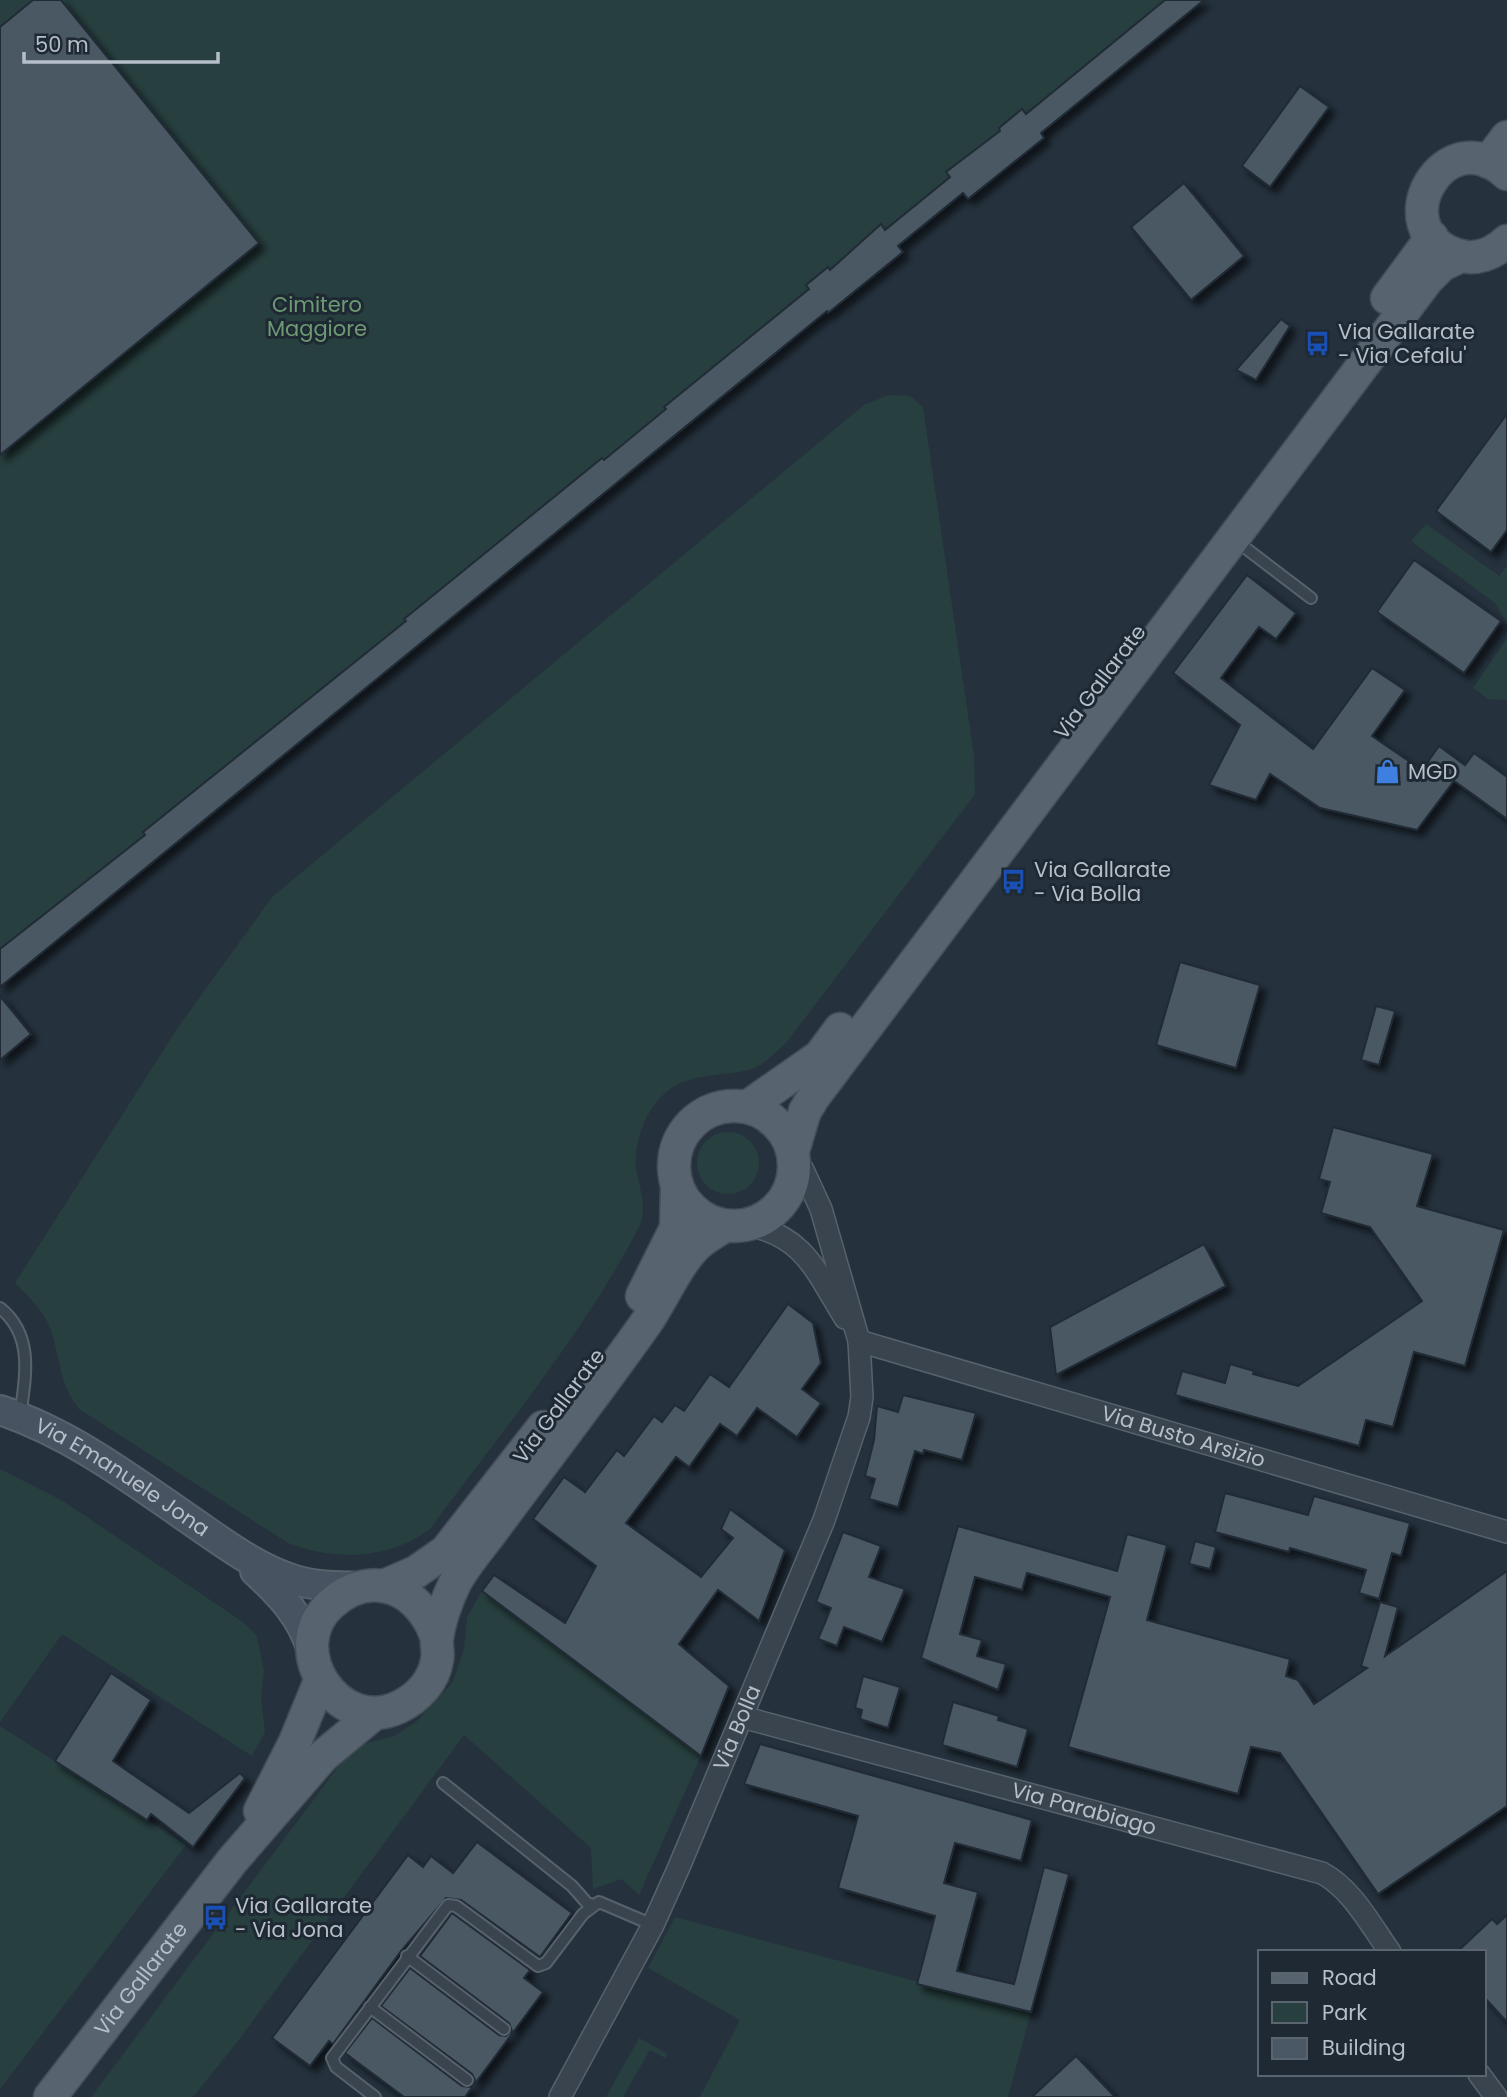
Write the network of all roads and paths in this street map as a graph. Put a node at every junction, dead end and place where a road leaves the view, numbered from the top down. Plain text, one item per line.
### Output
1 (1507, 136) edge
2 (1498, 168) edge
3 (1432, 237) junction
4 (1507, 242) edge
5 (1461, 256) junction
6 (1233, 539) junction
7 (1311, 598) dead end
8 (747, 1107) junction
9 (794, 1157) junction
10 (677, 1186) junction
11 (736, 1226) junction
12 (0, 1308) edge
13 (859, 1341) junction
14 (10, 1413) edge
15 (1507, 1532) edge
16 (221, 1541) junction
17 (374, 1586) junction
18 (437, 1639) junction
19 (312, 1651) junction
20 (320, 1681) junction
21 (375, 1713) junction
22 (742, 1717) junction
23 (443, 1783) dead end
24 (232, 1861) junction
25 (593, 1905) junction
26 (653, 1925) junction
27 (1389, 1950) edge
28 (407, 1956) junction
29 (370, 2007) junction
30 (504, 2029) dead end
31 (1480, 2076) edge
32 (467, 2080) dead end
33 (50, 2097) edge
34 (375, 2097) edge
35 (559, 2097) edge
36 (1496, 2097) edge

1 - 2 main road
2 - 3 main road
3 - 5 main road
3 - 8 main road, Via Gallarate
4 - 5 main road, Via Gallarate
5 - 6 main road, Via Gallarate
6 - 7 lane
6 - 9 main road, Via Gallarate
8 - 9 main road
8 - 10 main road, Via Gallarate
9 - 11 main road, Via Gallarate
9 - 13 street, Via Bolla
10 - 11 main road
10 - 17 main road, Via Gallarate
11 - 13 street, Via Bolla
11 - 18 main road, Via Gallarate
12 - 14 lane, Via Emanuele Jona
13 - 15 street, Via Busto Arsizio
13 - 22 street, Via Bolla
14 - 16 street, Via Emanuele Jona
16 - 17 street, Via Emanuele Jona
16 - 19 street, Via Emanuele Jona
17 - 18 main road
17 - 19 main road, Via Gallarate
18 - 21 main road, Via Gallarate
19 - 20 main road, Via Gallarate
20 - 21 main road
20 - 24 main road, Via Gallarate
21 - 24 main road, Via Gallarate
22 - 26 street, Via Bolla
22 - 27 street, Via Parabiago
23 - 25 lane
24 - 33 main road, Via Gallarate
25 - 26 lane
25 - 28 lane
26 - 35 street, Via Bolla
28 - 29 lane
28 - 30 lane
29 - 32 lane
29 - 34 lane
31 - 36 street

